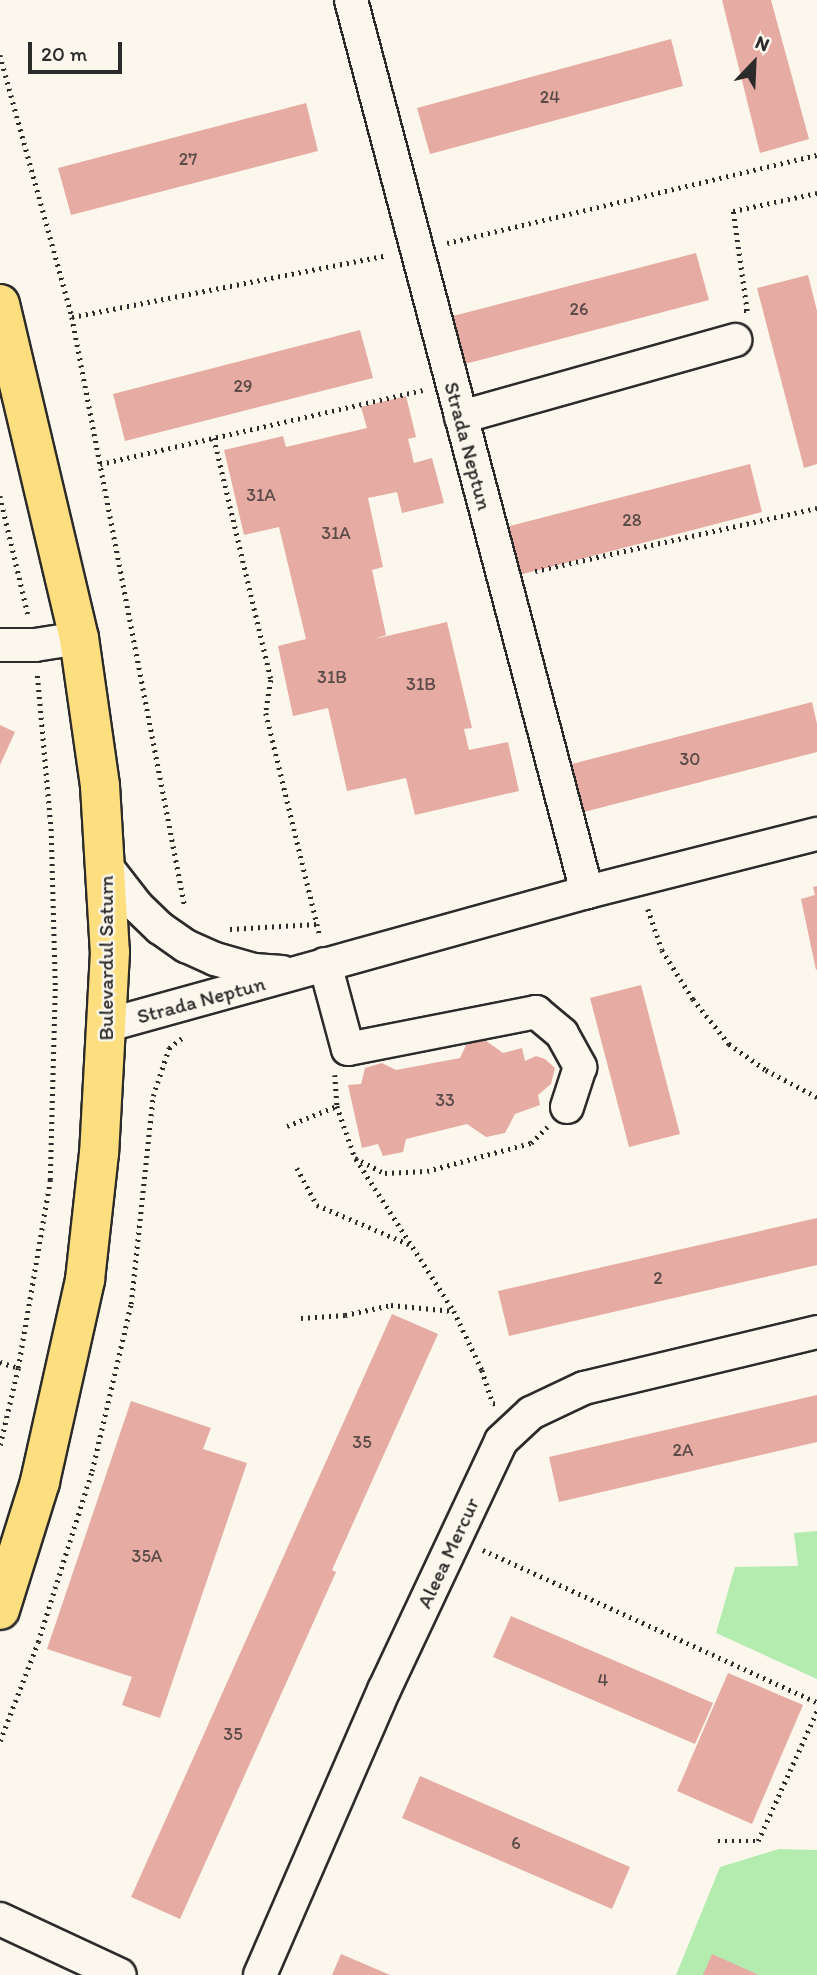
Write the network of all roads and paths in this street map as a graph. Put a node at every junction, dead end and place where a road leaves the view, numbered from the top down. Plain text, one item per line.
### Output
1 (351, 0) edge
2 (0, 55) edge
3 (817, 193) edge
4 (0, 304) edge
5 (735, 327) joint
6 (421, 390) dead end
7 (461, 417) junction
8 (214, 438) junction
9 (100, 464) junction
10 (0, 496) edge
11 (817, 508) edge
12 (503, 578) junction
13 (79, 638) junction
14 (0, 645) edge
15 (35, 645) junction
16 (816, 833) edge
17 (106, 866) junction
18 (638, 879) junction
19 (587, 892) junction
20 (186, 912) dead end
21 (317, 923) junction
22 (222, 930) dead end
23 (325, 964) junction
24 (294, 973) junction
25 (108, 1025) junction
26 (169, 1048) dead end
27 (348, 1049) junction
28 (817, 1097) edge
29 (337, 1106) junction
30 (568, 1107) joint
31 (287, 1125) dead end
32 (355, 1158) junction
33 (298, 1168) dead end
34 (412, 1246) junction
35 (454, 1311) junction
36 (301, 1318) dead end
37 (817, 1332) edge
38 (0, 1362) edge
39 (18, 1368) junction
40 (531, 1413) junction
41 (0, 1444) edge
42 (455, 1537) junction
43 (0, 1610) edge
44 (817, 1702) edge
45 (817, 1711) edge
46 (0, 1741) edge
47 (718, 1841) dead end
48 (0, 1919) edge
49 (120, 1975) edge
50 (260, 1975) edge

1 - 7 street, Strada Neptun
2 - 9 path
3 - 5 path
4 - 13 main road, Bulevardul Saturn
5 - 7 street
6 - 8 path
7 - 12 street, Strada Neptun
8 - 9 path
8 - 21 path
9 - 20 path
10 - 15 path
11 - 12 path
12 - 19 street, Strada Neptun
13 - 15 street
13 - 17 main road, Bulevardul Saturn
14 - 15 street
15 - 39 path
16 - 18 street, Strada Neptun
17 - 24 street, Strada Neptun
17 - 25 main road, Bulevardul Saturn
18 - 19 street, Strada Neptun
18 - 28 path
19 - 23 street, Strada Neptun
21 - 22 path
21 - 23 path
23 - 24 street, Strada Neptun
23 - 27 street
24 - 25 street, Strada Neptun
25 - 43 main road, Bulevardul Saturn
26 - 46 path
27 - 29 path
27 - 30 street
29 - 31 path
29 - 32 path
30 - 32 path
32 - 34 path
33 - 34 path
34 - 35 path
35 - 36 path
35 - 40 path
37 - 40 street, Aleea Mercur
38 - 39 path
39 - 41 path
40 - 42 street, Aleea Mercur
42 - 44 path
42 - 50 street, Aleea Mercur
45 - 47 path
48 - 49 street

